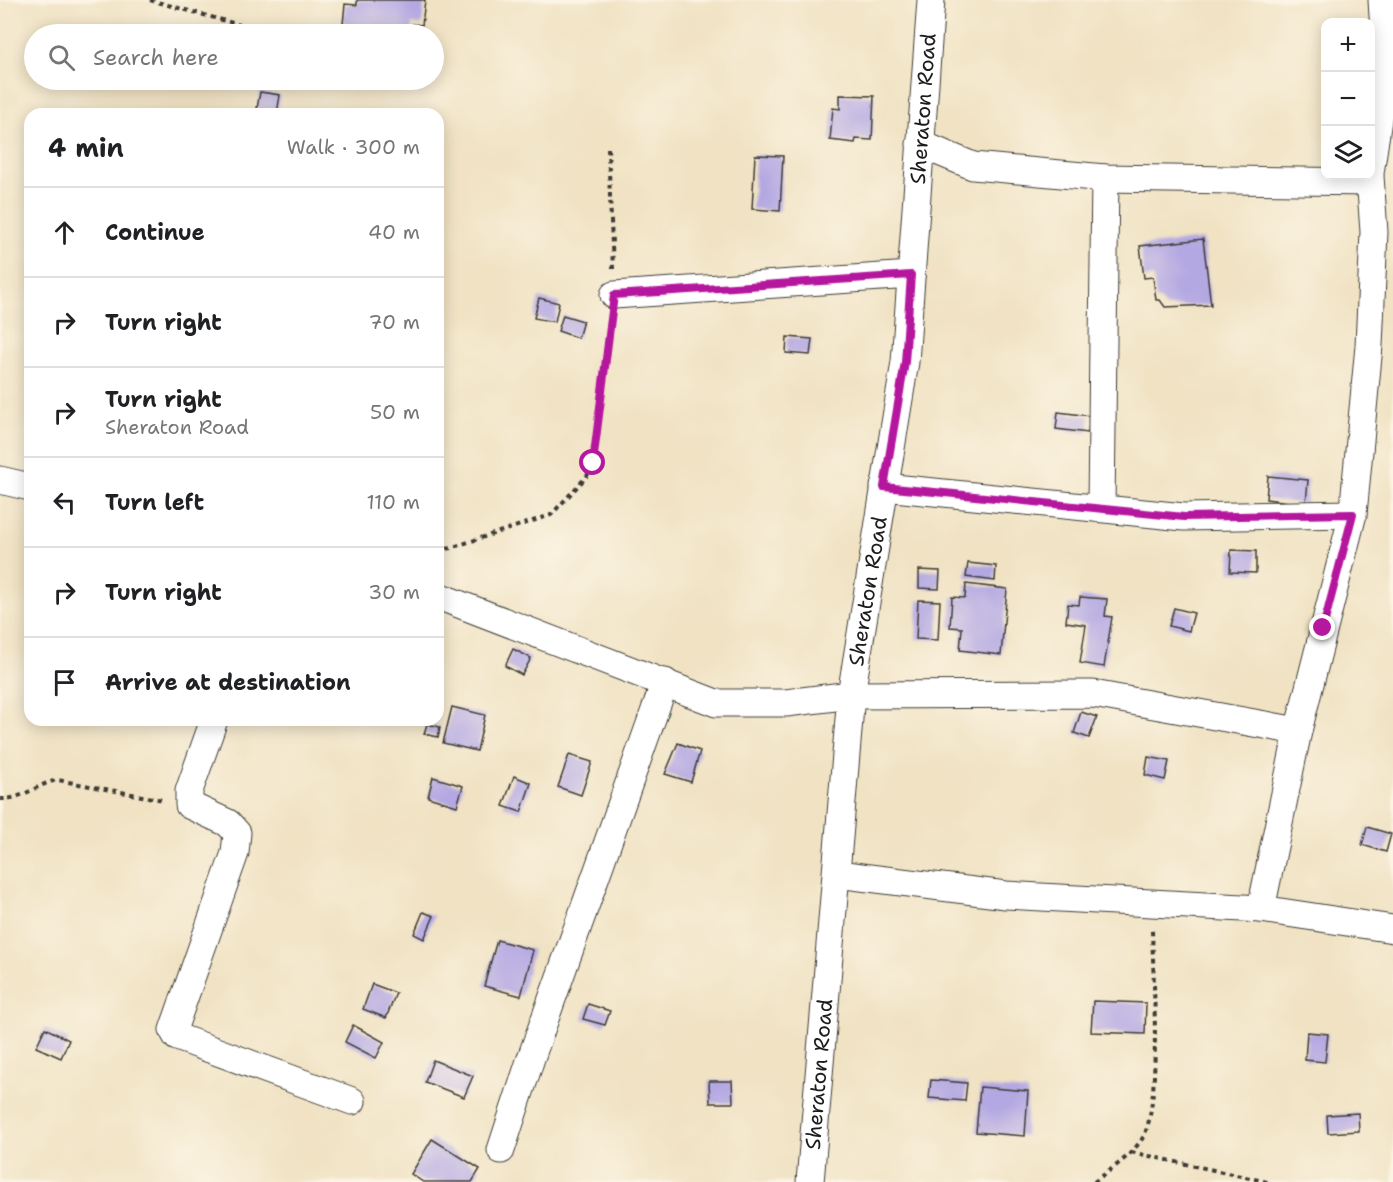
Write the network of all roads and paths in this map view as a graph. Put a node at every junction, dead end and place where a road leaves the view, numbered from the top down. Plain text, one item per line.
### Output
1 (150, 0) edge
2 (931, 0) edge
3 (1382, 0) edge
4 (236, 24) edge
5 (1375, 142) edge
6 (921, 144) junction
7 (608, 148) dead end
8 (1321, 177) edge
9 (1105, 178) junction
10 (1371, 180) edge
11 (1384, 240) edge
12 (911, 275) junction
13 (614, 295) junction
14 (0, 480) edge
15 (24, 486) edge
16 (884, 487) junction
17 (1101, 508) junction
18 (1353, 514) junction
19 (444, 550) edge
20 (444, 598) edge
21 (665, 682) junction
22 (851, 696) junction
23 (212, 726) edge
24 (1298, 731) junction
25 (0, 799) edge
26 (189, 805) junction
27 (837, 874) junction
28 (1152, 903) junction
29 (1261, 909) junction
30 (1393, 929) edge
31 (352, 1101) dead end
32 (501, 1150) dead end
33 (1131, 1152) junction
34 (810, 1182) edge
35 (1094, 1182) edge
36 (1268, 1182) edge

1 - 4 path
2 - 6 street, Sheraton Road
3 - 5 street
6 - 9 street
6 - 12 street, Sheraton Road
7 - 13 path
8 - 9 street
9 - 17 street
10 - 11 street
11 - 18 street
12 - 13 street
12 - 16 street, Sheraton Road
13 - 19 path
14 - 15 street
16 - 17 street
16 - 22 street, Sheraton Road
17 - 18 street
18 - 24 street
20 - 21 street
21 - 22 street
21 - 32 street
22 - 24 street
22 - 27 street, Sheraton Road
23 - 26 street
24 - 29 street
25 - 26 path
26 - 31 street
27 - 28 street
27 - 34 street, Sheraton Road
28 - 29 street
28 - 33 path
29 - 30 street
33 - 35 path
33 - 36 path

